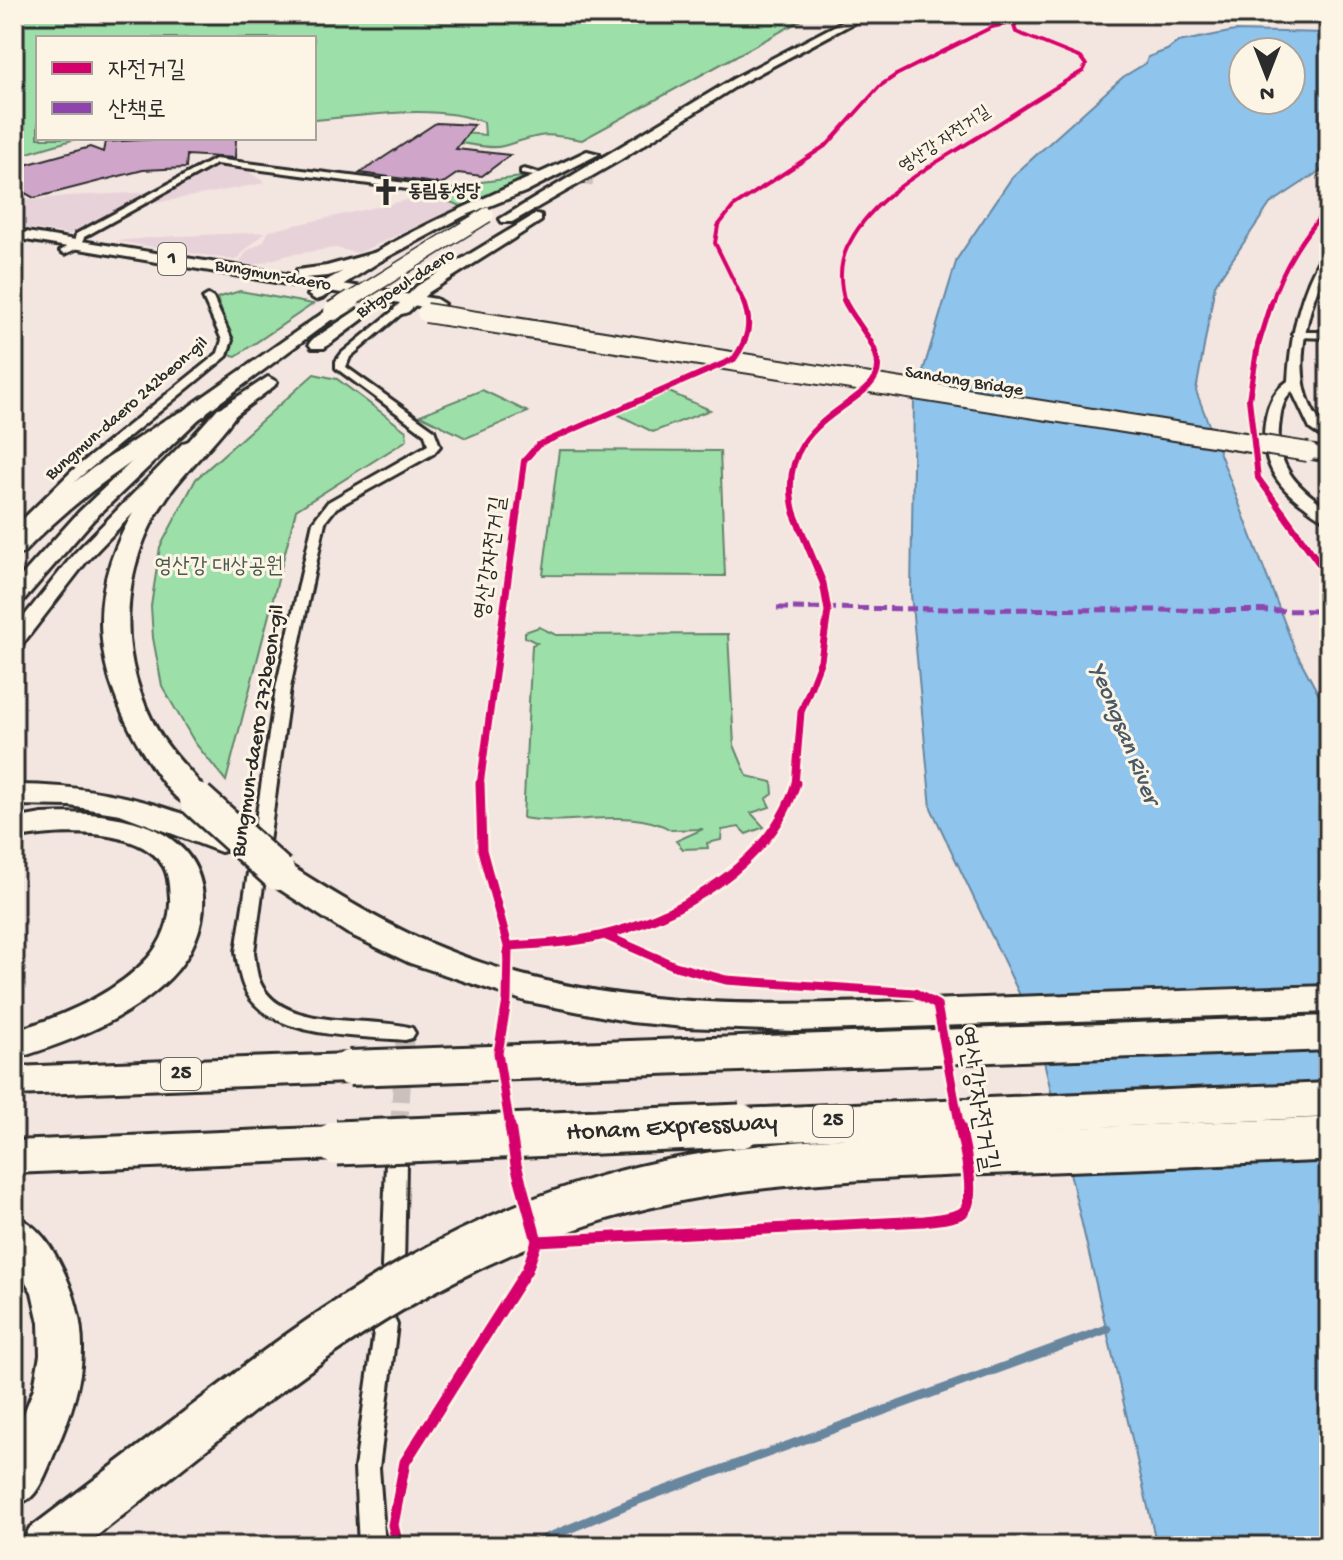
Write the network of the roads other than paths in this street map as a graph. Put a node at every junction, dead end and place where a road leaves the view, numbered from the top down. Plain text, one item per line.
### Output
1 (865, 14) edge
2 (878, 14) edge
3 (838, 19) edge
4 (726, 71) dead end
5 (615, 157) junction
6 (438, 190) dead end
7 (14, 234) edge
8 (14, 244) edge
9 (72, 248) junction
10 (1329, 252) edge
11 (377, 257) junction
12 (260, 274) junction
13 (323, 290) junction
14 (208, 298) dead end
15 (408, 304) junction
16 (431, 309) joint
17 (1297, 334) junction
18 (1329, 335) edge
19 (1295, 383) junction
20 (197, 410) junction
21 (226, 413) junction
22 (1319, 444) edge
23 (1329, 455) edge
24 (1329, 516) edge
25 (14, 535) edge
26 (14, 548) edge
27 (14, 597) edge
28 (14, 642) edge
29 (14, 795) edge
30 (14, 829) edge
31 (278, 873) junction
32 (1329, 999) edge
33 (405, 1033) dead end
34 (1329, 1033) edge
35 (14, 1045) edge
36 (14, 1081) edge
37 (1329, 1100) edge
38 (1329, 1139) edge
39 (14, 1157) edge
40 (396, 1163) dead end
41 (14, 1233) edge
42 (393, 1267) dead end
43 (386, 1325) dead end
44 (14, 1482) edge
45 (370, 1541) edge
46 (46, 1546) edge

1 - 3 main road, Bitgoeul-daero
2 - 3 main road
3 - 4 main road, Bitgoeul-daero
3 - 5 main road, Bitgoeul-daero
5 - 15 main road
5 - 21 main road, Bitgoeul-daero
6 - 9 street
7 - 9 main road, Bungmun-daero / 1
8 - 9 main road, Bungmun-daero / 1
9 - 12 main road, Bungmun-daero / 1
9 - 13 main road, Bungmun-daero / 1
10 - 17 street
11 - 12 main road
11 - 13 main road
11 - 20 main road, Bitgoeul-daero, bridge
12 - 13 main road, Bungmun-daero / 1
13 - 15 main road, Bungmun-daero / 1
14 - 25 street, Bungmun-daero 242beon-gil
15 - 16 main road, Bungmun-daero / 1
15 - 33 street, Bungmun-daero 272beon-gil
16 - 22 main road, Sandong Bridge / 1, bridge
17 - 18 street
17 - 19 street
19 - 22 street
19 - 24 street
20 - 26 highway
20 - 27 main road, Bitgoeul-daero
21 - 28 main road, Bitgoeul-daero
21 - 31 highway, bridge
22 - 23 main road, 1
29 - 31 highway, bridge
30 - 35 highway
31 - 32 highway
34 - 36 highway, 25, bridge
37 - 39 highway, Honam Expressway / 25, bridge
38 - 46 highway, bridge
40 - 42 street
41 - 44 highway
43 - 45 street

